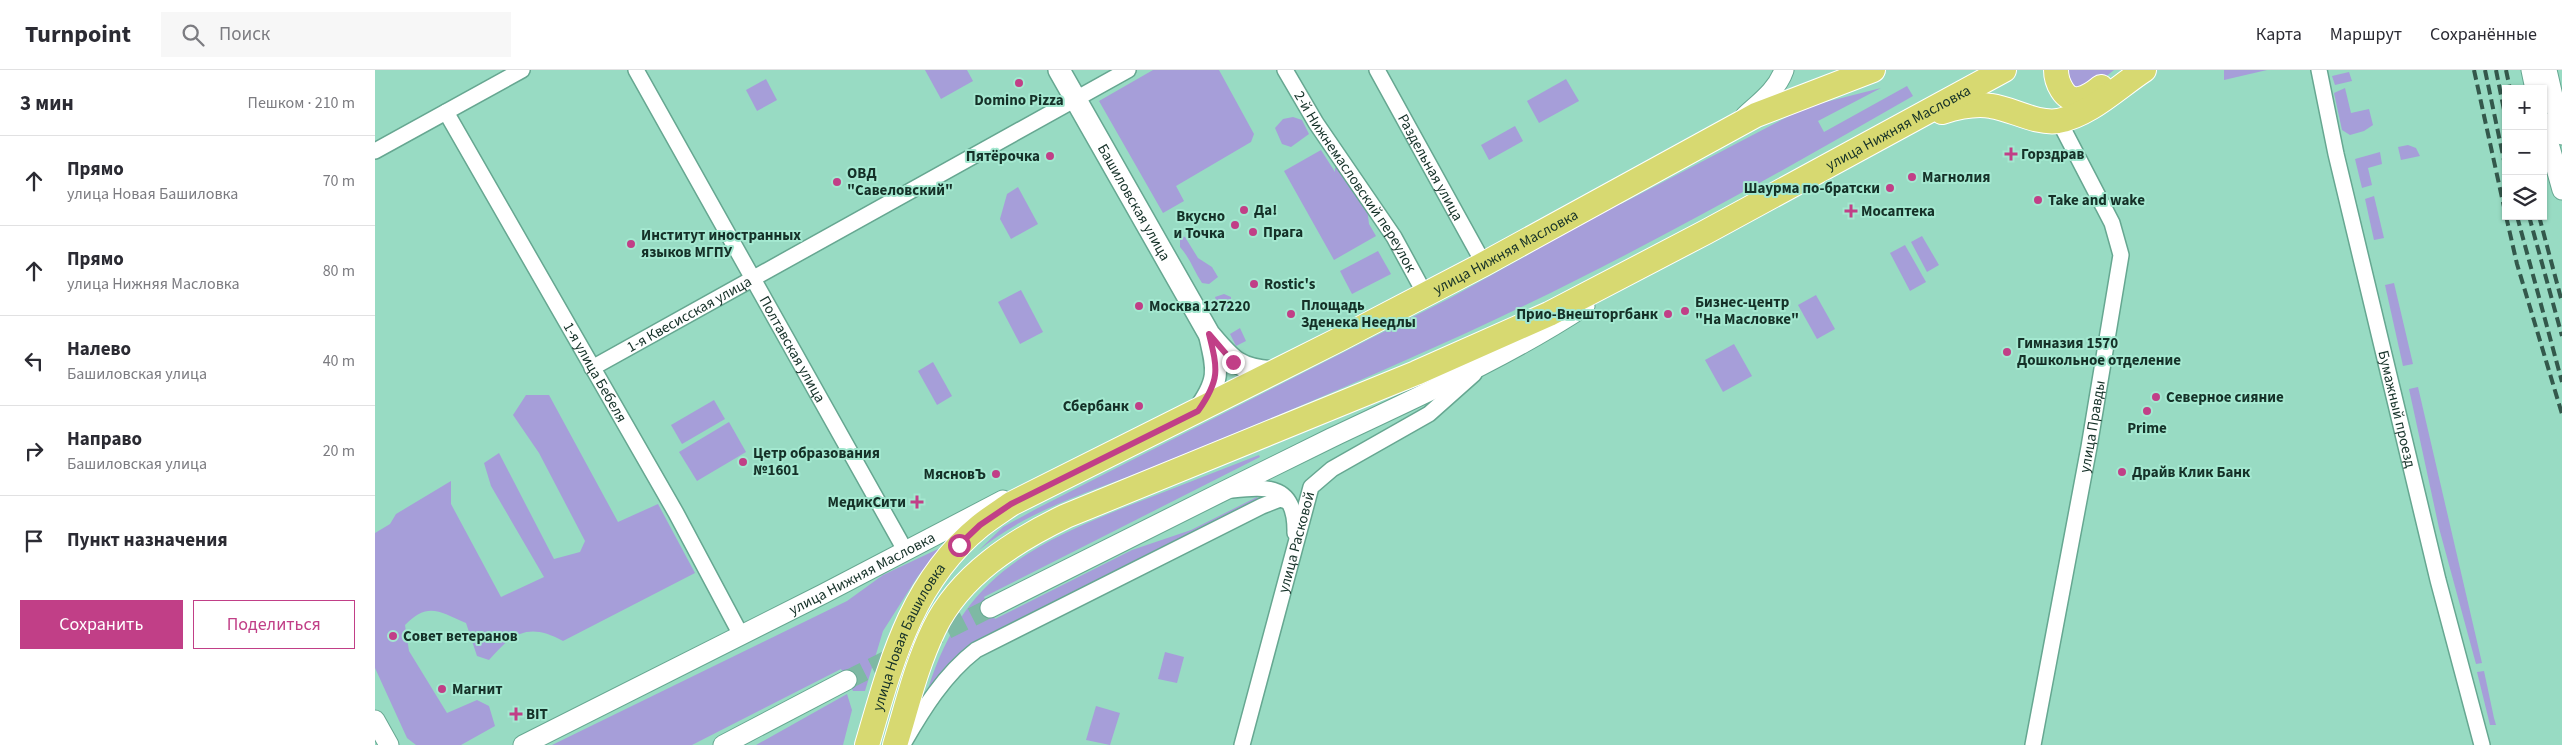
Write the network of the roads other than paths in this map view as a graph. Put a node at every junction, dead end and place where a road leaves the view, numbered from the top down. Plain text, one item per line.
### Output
1 (522, 70) edge
2 (636, 70) edge
3 (1059, 70) edge
4 (1128, 70) edge
5 (1285, 70) edge
6 (1377, 70) edge
7 (1784, 70) edge
8 (1821, 70) edge
9 (1873, 70) edge
10 (2004, 70) edge
11 (2056, 70) edge
12 (2319, 70) edge
13 (2531, 70) edge
14 (2547, 70) edge
15 (2136, 72) edge
16 (2534, 85) edge
17 (1076, 100) junction
18 (446, 112) junction
19 (1756, 115) junction
20 (2059, 120) junction
21 (1731, 128) junction
22 (2545, 130) edge
23 (1887, 133) junction
24 (2562, 135) edge
25 (375, 151) edge
26 (2562, 190) edge
27 (1484, 264) junction
28 (1633, 271) junction
29 (753, 278) junction
30 (1425, 294) junction
31 (1209, 334) junction
32 (1484, 365) junction
33 (592, 368) junction
34 (1273, 372) junction
35 (1198, 411) junction
36 (1067, 474) junction
37 (1223, 491) junction
38 (1287, 501) junction
39 (1294, 547) junction
40 (905, 550) junction
41 (990, 608) tunnel mouth
42 (741, 635) junction
43 (847, 680) tunnel mouth
44 (375, 720) edge
45 (525, 744) edge
46 (389, 745) edge
47 (723, 745) edge
48 (867, 745) edge
49 (895, 745) edge
50 (902, 745) edge
51 (1242, 745) edge
52 (2033, 745) edge
53 (2482, 745) edge

1 - 18 street
2 - 29 street, Полтавская улица
3 - 17 main road, Башиловская улица
4 - 17 street, 1-я Квесисская улица
5 - 30 street, 2-й Нижнемасловский переулок
6 - 27 street, Раздельная улица
7 - 21 street
8 - 19 main road
9 - 19 main road, улица Нижняя Масловка
10 - 23 main road, улица Нижняя Масловка
11 - 15 main road
12 - 53 street, Бумажный проезд
13 - 16 street
14 - 24 street
15 - 20 main road
17 - 29 street, 1-я Квесисская улица
17 - 31 main road, Башиловская улица
18 - 25 street
18 - 33 street, 1-я улица Бебеля
19 - 21 main road, улица Нижняя Масловка
20 - 23 main road
20 - 52 street, улица Правды
21 - 27 main road, улица Нижняя Масловка
22 - 26 street
23 - 28 main road, улица Нижняя Масловка
27 - 30 main road, улица Нижняя Масловка
28 - 32 street, улица Нижняя Масловка
28 - 49 main road, улица Нижняя Масловка
29 - 33 street, 1-я Квесисская улица
29 - 40 street, Полтавская улица
30 - 34 main road, улица Нижняя Масловка
31 - 34 main road, Башиловская улица
31 - 35 main road, Башиловская улица
32 - 37 street, улица Нижняя Масловка
32 - 39 street, улица Расковой
33 - 42 street, 1-я улица Бебеля
34 - 35 main road, улица Нижняя Масловка
35 - 36 main road, улица Нижняя Масловка
36 - 40 street, улица Нижняя Масловка
36 - 48 main road, улица Новая Башиловка
37 - 38 street, улица Нижняя Масловка
37 - 41 street, улица Нижняя Масловка
38 - 39 street
38 - 50 street
39 - 51 street, улица Расковой
40 - 42 street, улица Нижняя Масловка
42 - 45 street, улица Нижняя Масловка
43 - 47 street
44 - 46 street

